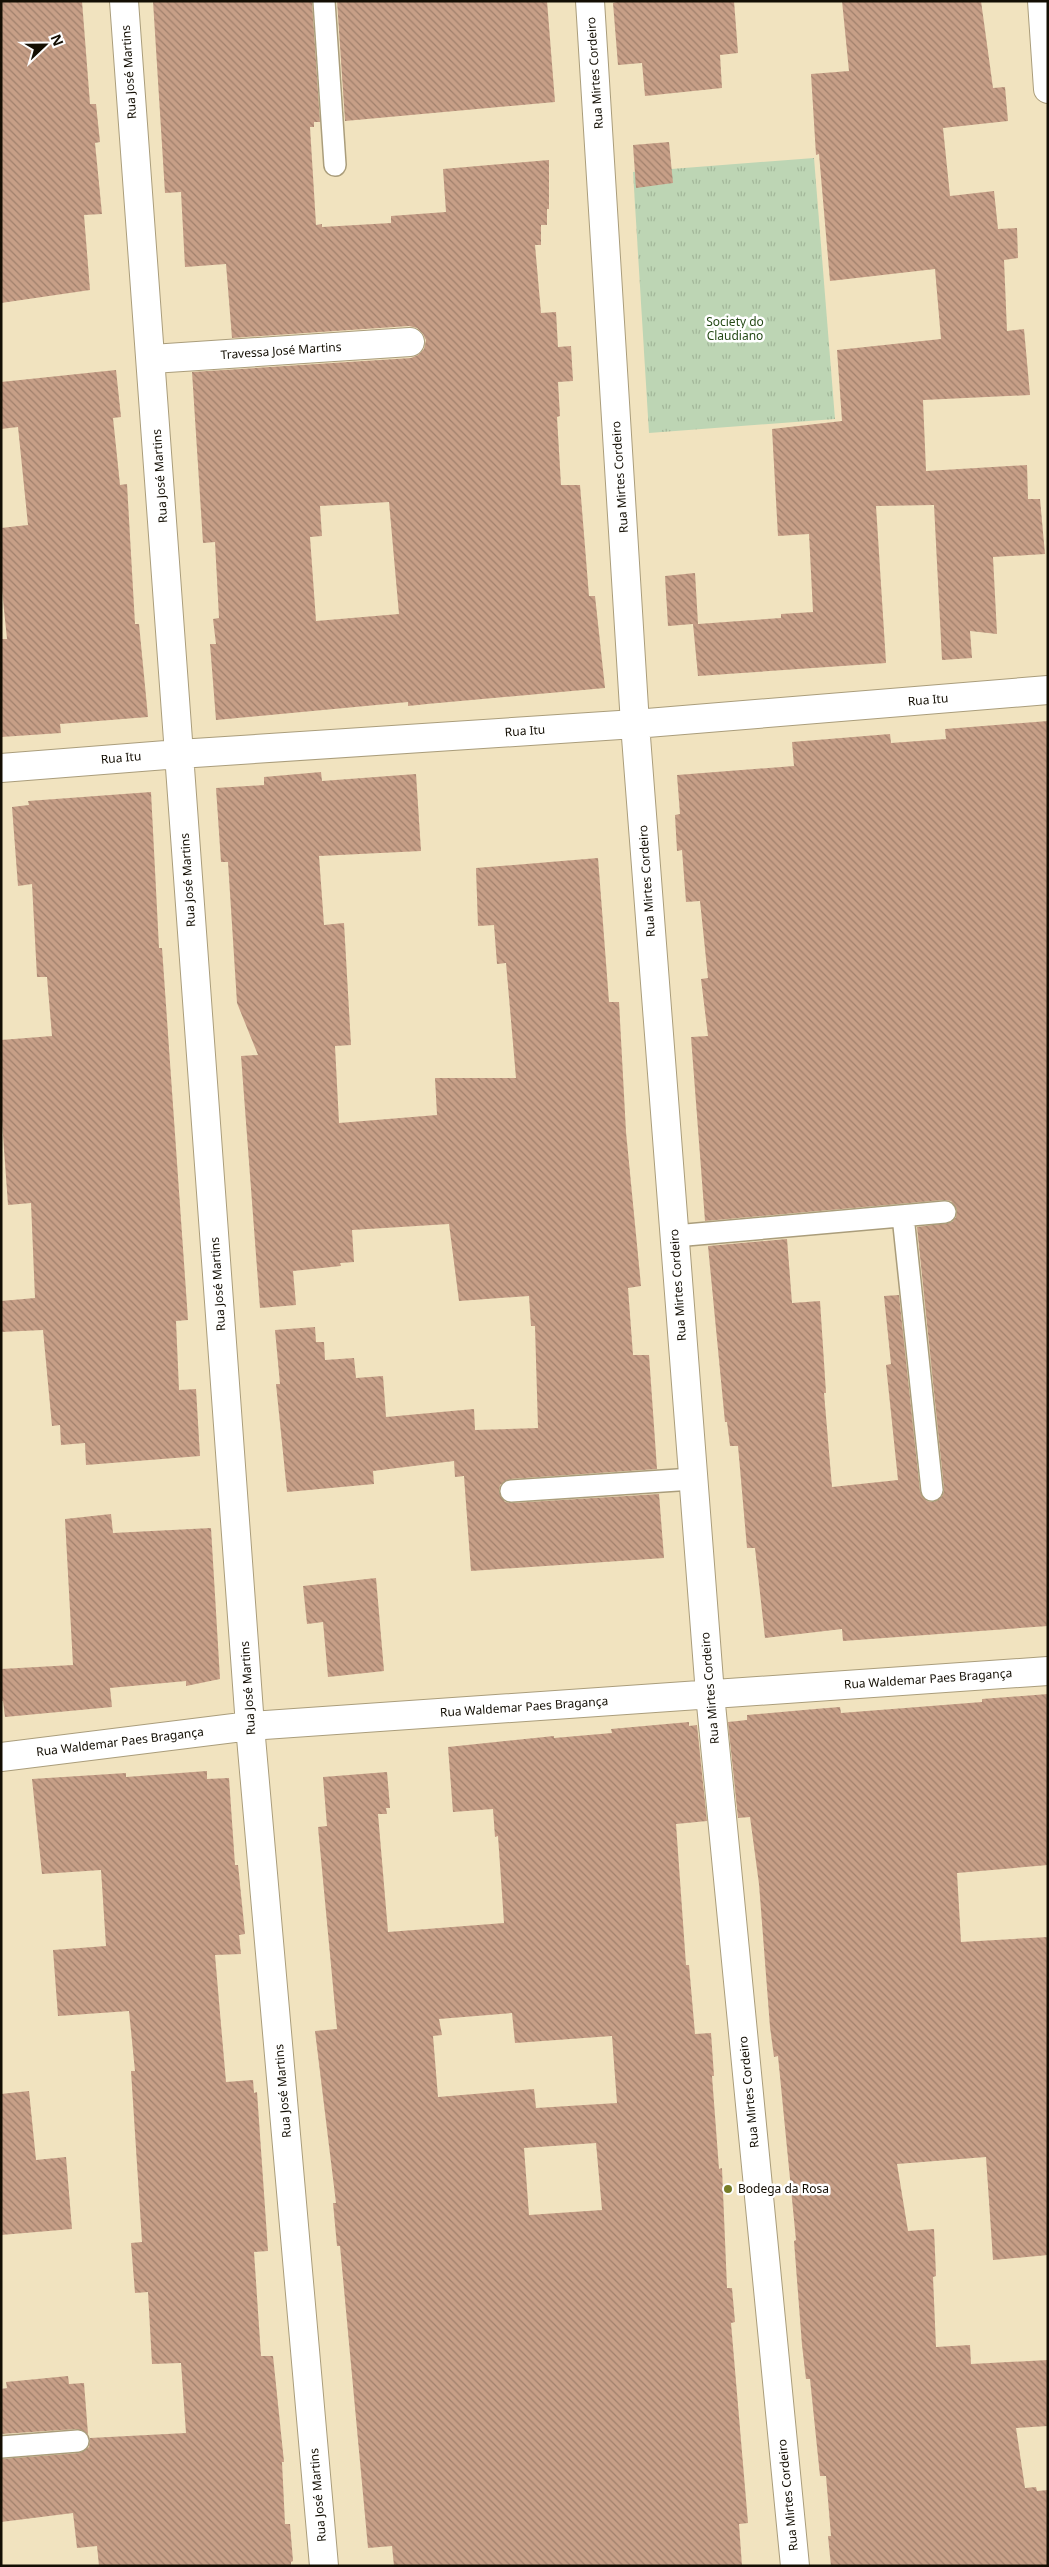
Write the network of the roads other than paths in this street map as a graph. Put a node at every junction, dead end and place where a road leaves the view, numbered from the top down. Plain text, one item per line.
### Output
1 (124, 1) edge
2 (324, 1) edge
3 (590, 1) edge
4 (1042, 1) edge
5 (1048, 89) edge
6 (335, 164) dead end
7 (410, 342) dead end
8 (152, 359) junction
9 (1048, 690) edge
10 (635, 724) junction
11 (179, 754) junction
12 (1, 768) edge
13 (945, 1212) dead end
14 (903, 1216) junction
15 (675, 1236) junction
16 (693, 1479) junction
17 (932, 1490) dead end
18 (511, 1491) dead end
19 (1048, 1671) edge
20 (710, 1694) junction
21 (250, 1726) junction
22 (1, 1757) edge
23 (78, 2441) dead end
24 (1, 2447) edge
25 (324, 2566) edge
26 (795, 2566) edge

1 - 8 street, Rua José Martins
2 - 6 lane
3 - 10 street, Rua Mirtes Cordeiro
4 - 5 street
7 - 8 street, Travessa José Martins
8 - 11 street, Rua José Martins
9 - 10 street, Rua Itu
10 - 11 street, Rua Itu
10 - 15 street, Rua Mirtes Cordeiro
11 - 12 street, Rua Itu
11 - 21 street, Rua José Martins
13 - 14 lane
14 - 15 lane
14 - 17 lane
15 - 16 street, Rua Mirtes Cordeiro
16 - 18 lane
16 - 20 street, Rua Mirtes Cordeiro
19 - 20 street, Rua Waldemar Paes Bragança
20 - 21 street, Rua Waldemar Paes Bragança
20 - 26 street, Rua Mirtes Cordeiro
21 - 22 street, Rua Waldemar Paes Bragança
21 - 25 street, Rua José Martins
23 - 24 lane

